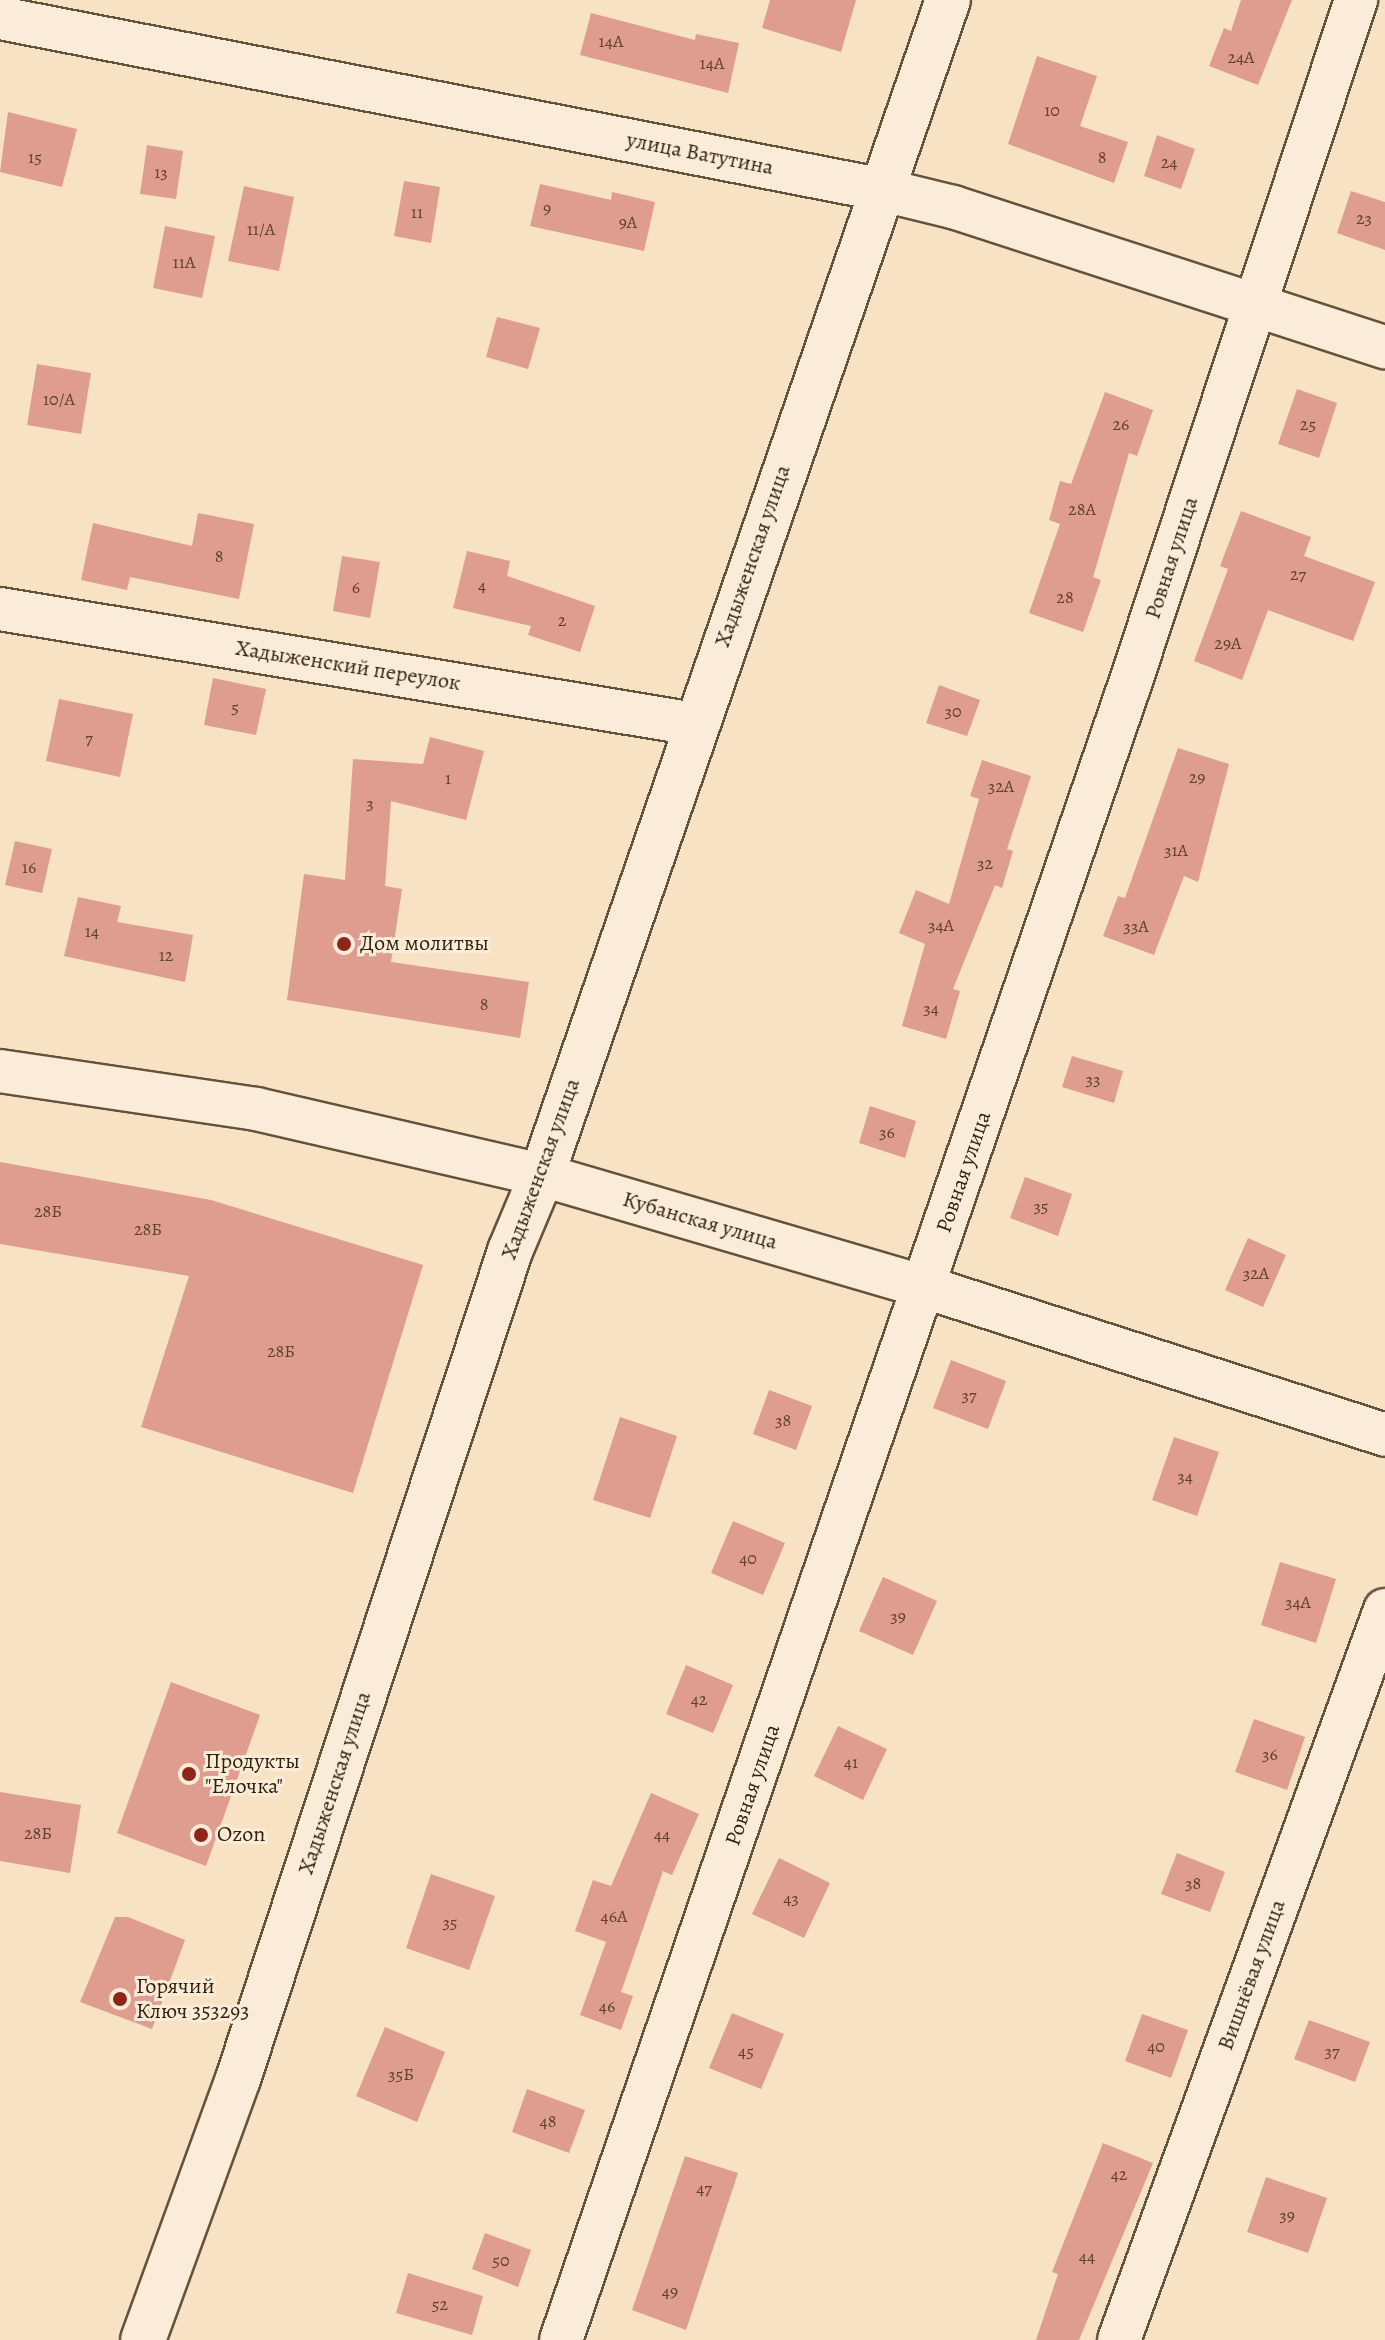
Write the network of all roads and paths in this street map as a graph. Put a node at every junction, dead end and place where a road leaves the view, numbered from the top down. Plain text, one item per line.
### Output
1 (948, 0) edge
2 (1356, 0) edge
3 (0, 18) edge
4 (879, 189) junction
5 (1255, 304) junction
6 (1385, 347) edge
7 (0, 609) edge
8 (695, 724) junction
9 (0, 1071) edge
10 (542, 1175) junction
11 (925, 1287) junction
12 (1385, 1435) edge
13 (1385, 1610) edge
14 (143, 2340) edge
15 (561, 2340) edge
16 (1119, 2340) edge

1 - 4 main road, Хадыженская улица
2 - 5 street, Ровная улица
3 - 4 street, улица Ватутина
4 - 5 street, улица Ватутина
4 - 8 main road, Хадыженская улица
5 - 6 street, улица Ватутина
5 - 11 street, Ровная улица
7 - 8 street, Хадыженский переулок
8 - 10 main road, Хадыженская улица
9 - 10 street, Кубанская улица
10 - 11 street, Кубанская улица
10 - 14 main road, Хадыженская улица
11 - 12 street, Кубанская улица
11 - 15 street, Ровная улица
13 - 16 street, Вишнёвая улица

